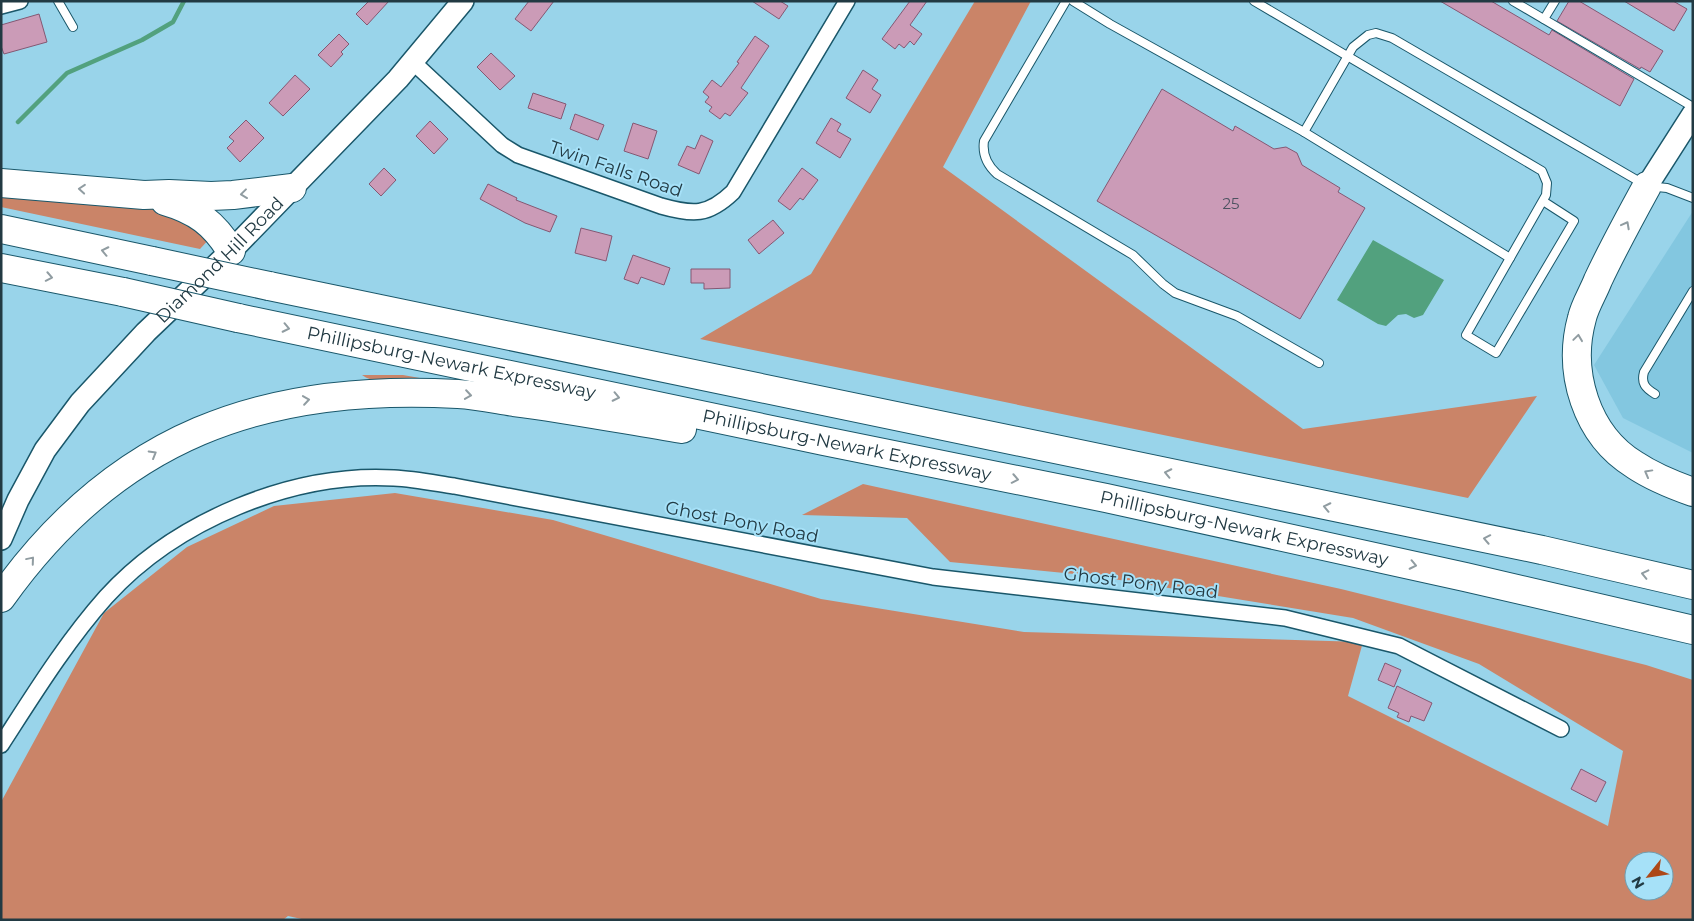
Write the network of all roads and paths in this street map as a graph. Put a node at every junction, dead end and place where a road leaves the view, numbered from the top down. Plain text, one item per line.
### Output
1 (20, 1) edge
2 (58, 1) edge
3 (464, 1) edge
4 (847, 1) edge
5 (1066, 1) edge
6 (1073, 1) edge
7 (1254, 1) edge
8 (1513, 1) edge
9 (1555, 1) edge
10 (1, 6) edge
11 (1544, 19) junction
12 (73, 27) dead end
13 (1347, 55) junction
14 (414, 63) junction
15 (1693, 108) edge
16 (1693, 114) edge
17 (1304, 132) junction
18 (1, 182) edge
19 (1647, 186) junction
20 (292, 188) junction
21 (144, 195) junction
22 (1693, 198) edge
23 (1543, 201) junction
24 (1, 229) edge
25 (231, 251) junction
26 (1510, 258) junction
27 (1, 268) edge
28 (1693, 291) edge
29 (1319, 363) dead end
30 (1655, 394) dead end
31 (824, 441) junction
32 (1693, 492) edge
33 (1, 539) edge
34 (1693, 585) edge
35 (1, 598) edge
36 (1693, 630) edge
37 (1561, 729) dead end
38 (1, 745) edge

1 - 10 street
2 - 12 lane
3 - 14 main road, Diamond Hill Road
4 - 14 street, Twin Falls Road
5 - 29 lane
6 - 17 lane
7 - 13 lane
8 - 11 lane
9 - 11 lane
11 - 15 lane
13 - 17 lane
13 - 19 lane
13 - 23 lane
14 - 20 main road, Diamond Hill Road
16 - 19 main road
17 - 26 lane
21 -> 18 highway
19 - 22 lane
32 -> 19 highway
20 -> 21 highway
20 - 25 main road, Diamond Hill Road
21 - 25 highway
23 - 26 lane
23 - 26 lane
34 -> 24 highway, bridge
25 - 33 main road, Diamond Hill Road
27 -> 31 highway, Phillipsburg-Newark Expressway, bridge
28 - 30 lane
35 -> 31 highway
31 -> 36 highway, Phillipsburg-Newark Expressway
37 - 38 street, Ghost Pony Road

